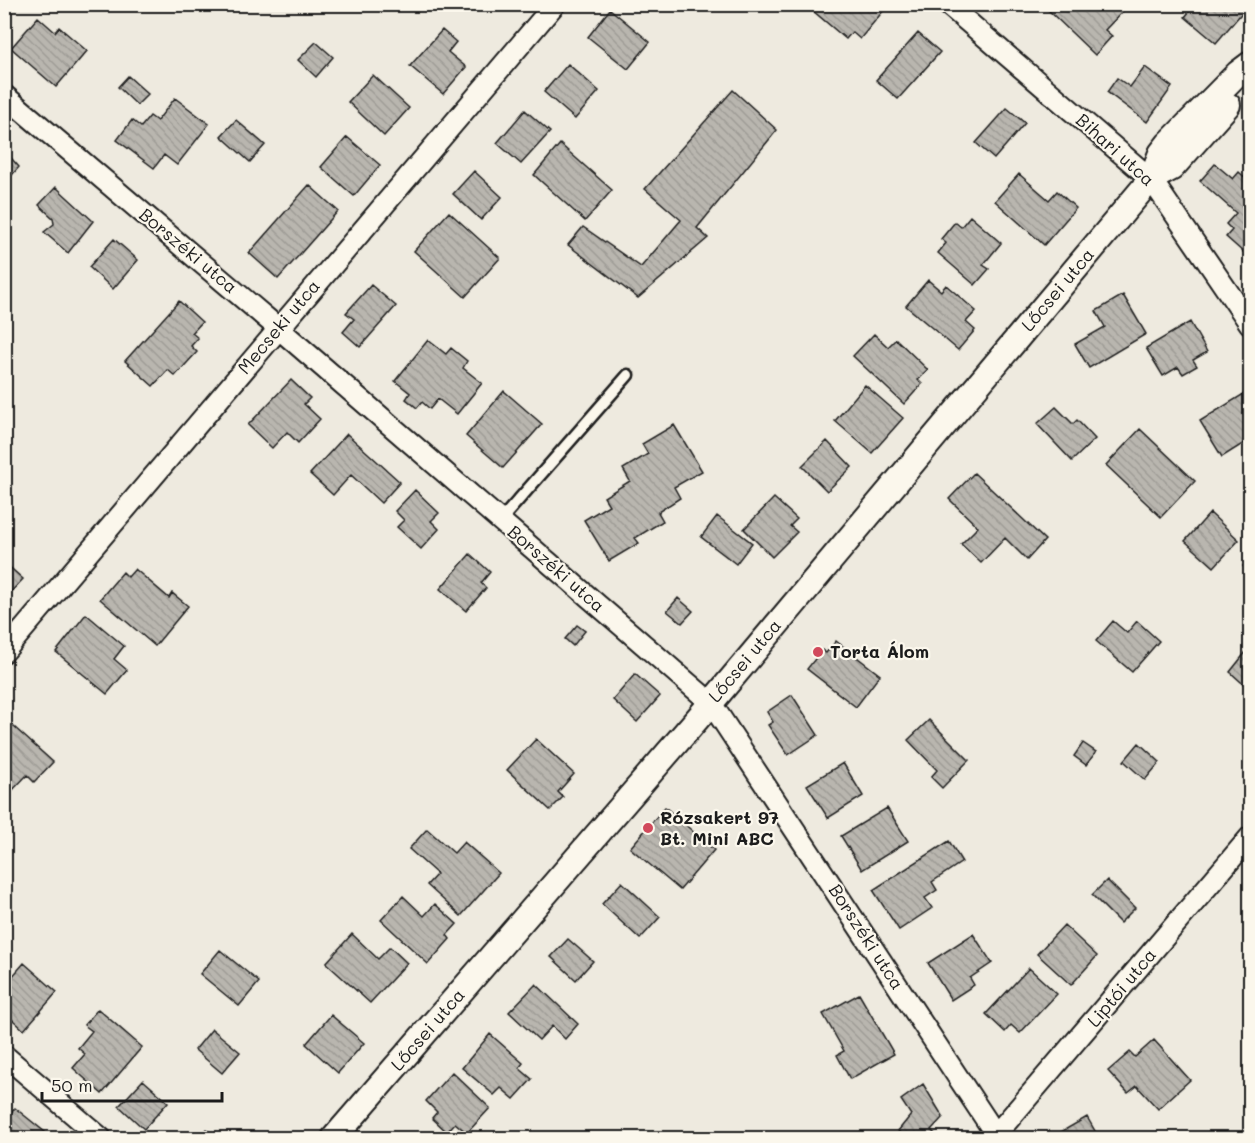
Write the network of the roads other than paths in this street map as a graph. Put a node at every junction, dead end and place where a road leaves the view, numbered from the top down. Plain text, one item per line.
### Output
1 (555, 4) edge
2 (947, 4) edge
3 (1251, 64) edge
4 (1251, 79) edge
5 (4, 94) edge
6 (1151, 179) junction
7 (1251, 324) edge
8 (278, 328) junction
9 (628, 375) dead end
10 (500, 521) junction
11 (4, 652) edge
12 (711, 703) junction
13 (1251, 837) edge
14 (4, 1055) edge
15 (996, 1137) edge
16 (101, 1138) edge
17 (334, 1138) edge

1 - 8 street, Mecseki utca
2 - 6 street, Bihari utca
3 - 6 street, Lőcsei utca
4 - 6 street, Lőcsei utca
5 - 8 street, Borszéki utca
6 - 7 street, Bihari utca
6 - 12 street, Lőcsei utca
8 - 10 street, Borszéki utca
8 - 11 street, Mecseki utca
9 - 10 lane
10 - 12 street, Borszéki utca
12 - 15 street, Borszéki utca
12 - 17 street, Lőcsei utca
13 - 15 street, Liptói utca
14 - 16 street

